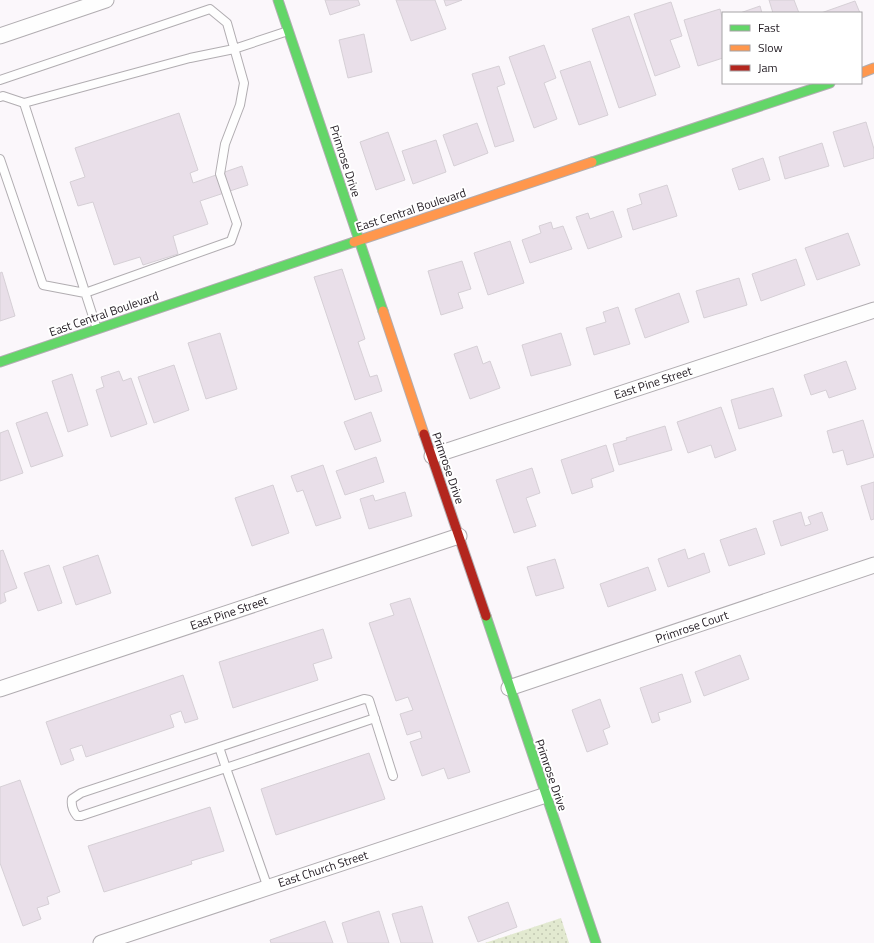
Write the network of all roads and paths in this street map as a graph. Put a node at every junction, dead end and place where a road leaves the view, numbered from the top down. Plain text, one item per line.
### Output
1 (106, 0) edge
2 (278, 0) edge
3 (289, 31) junction
4 (0, 36) edge
5 (234, 49) junction
6 (874, 68) edge
7 (862, 73) edge
8 (0, 80) edge
9 (827, 84) edge
10 (0, 97) edge
11 (24, 103) junction
12 (0, 159) edge
13 (358, 240) junction
14 (85, 293) junction
15 (874, 310) edge
16 (97, 330) junction
17 (0, 362) edge
18 (432, 456) junction
19 (459, 536) junction
20 (874, 565) edge
21 (509, 688) junction
22 (0, 689) edge
23 (375, 718) junction
24 (219, 747) junction
25 (226, 768) junction
26 (393, 776) dead end
27 (546, 795) junction
28 (268, 888) junction
29 (101, 943) edge
30 (596, 943) edge

1 - 4 street
2 - 3 street, Primrose Drive
3 - 5 lane
3 - 13 street, Primrose Drive
5 - 8 lane
5 - 11 lane
5 - 14 lane
6 - 7 street
9 - 13 street, East Central Boulevard
10 - 11 lane
11 - 14 lane
12 - 14 lane
13 - 16 street, East Central Boulevard
13 - 18 street, Primrose Drive
14 - 16 lane
15 - 18 street, East Pine Street
16 - 17 street, East Central Boulevard
18 - 19 street, Primrose Drive
19 - 21 street, Primrose Drive
19 - 22 street, East Pine Street
20 - 21 street, Primrose Court
21 - 27 street, Primrose Drive
23 - 24 lane
23 - 25 lane
23 - 26 lane
24 - 25 lane
24 - 25 lane
25 - 28 lane
27 - 28 street, East Church Street
27 - 30 street, Primrose Drive
28 - 29 street, East Church Street

